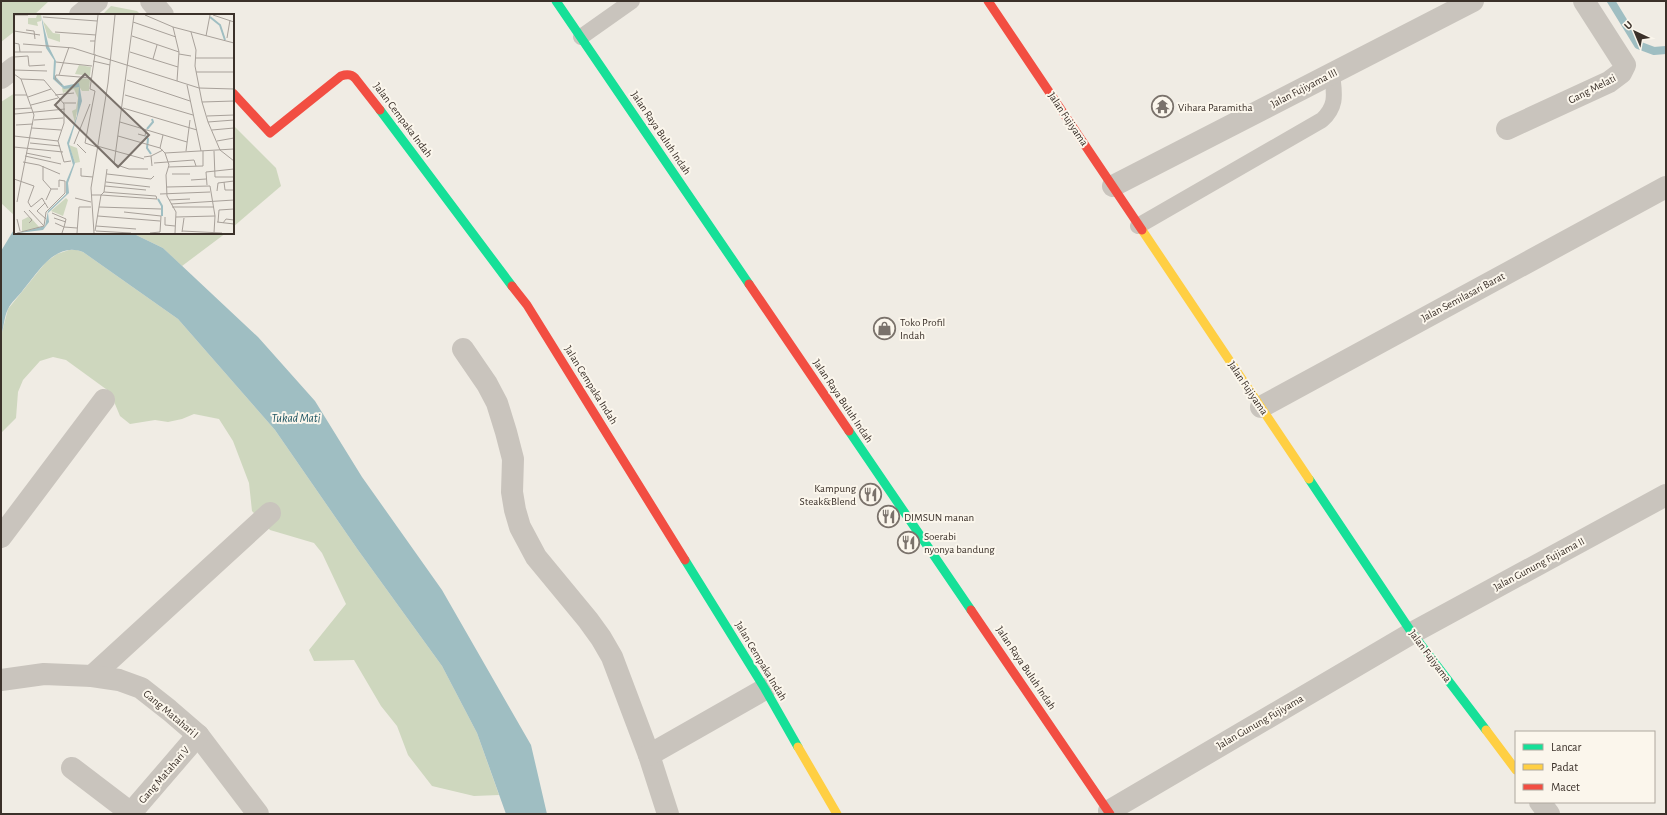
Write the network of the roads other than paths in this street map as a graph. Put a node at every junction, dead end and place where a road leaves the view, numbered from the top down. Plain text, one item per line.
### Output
1 (97, 1) edge
2 (151, 1) edge
3 (556, 1) edge
4 (632, 1) edge
5 (988, 1) edge
6 (1473, 1) edge
7 (1584, 1) edge
8 (81, 14) edge
9 (162, 14) edge
10 (581, 37) junction
11 (14, 68) edge
12 (1332, 73) junction
13 (1, 78) edge
14 (234, 94) edge
15 (1506, 129) dead end
16 (1113, 186) junction
17 (1666, 187) edge
18 (1138, 226) junction
19 (463, 349) dead end
20 (104, 400) dead end
21 (1260, 407) junction
22 (1666, 495) edge
23 (270, 513) dead end
24 (1, 537) edge
25 (1412, 633) junction
26 (92, 676) junction
27 (1, 680) edge
28 (765, 688) junction
29 (198, 735) junction
30 (649, 755) junction
31 (72, 768) dead end
32 (1515, 769) edge
33 (1541, 803) edge
34 (1110, 813) edge
35 (130, 814) edge
36 (258, 814) edge
37 (668, 814) edge
38 (837, 814) edge
39 (1549, 814) edge

1 - 8 street
2 - 9 street
3 - 10 main road, Jalan Raya Buluh Indah
4 - 10 lane
5 - 16 main road, Jalan Fujiyama
6 - 12 street, Jalan Fujiyama III
7 - 15 street, Gang Melati
10 - 34 main road, Jalan Raya Buluh Indah
11 - 13 street
12 - 16 street, Jalan Fujiyama III
12 - 18 lane
14 - 28 main road, Jalan Cempaka Indah
16 - 18 main road, Jalan Fujiyama
17 - 21 street, Jalan Semilasari Barat
18 - 21 main road, Jalan Fujiyama
19 - 30 street
20 - 24 street
21 - 25 main road, Jalan Fujiyama
22 - 25 street, Jalan Gunung Fujiama II
23 - 26 street
25 - 32 main road, Jalan Fujiyama
25 - 34 street, Jalan Gunung Fujiyama
26 - 27 street, Gang Matahari I
26 - 29 street, Gang Matahari I
28 - 30 street
28 - 38 main road, Jalan Cempaka Indah
29 - 35 street, Gang Matahari V
29 - 36 street, Gang Matahari I
30 - 37 street
31 - 35 street
33 - 39 street

